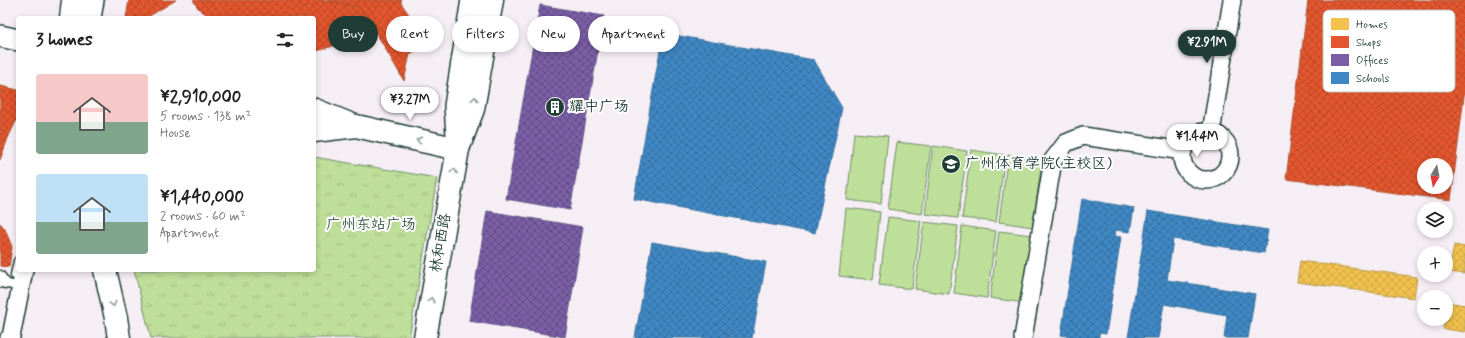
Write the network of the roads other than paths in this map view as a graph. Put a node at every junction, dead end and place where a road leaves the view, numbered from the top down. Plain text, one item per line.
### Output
1 (73, 0) edge
2 (92, 0) edge
3 (472, 0) edge
4 (492, 0) edge
5 (1232, 0) edge
6 (71, 16) edge
7 (90, 16) edge
8 (0, 36) edge
9 (16, 40) edge
10 (316, 110) edge
11 (356, 126) junction
12 (316, 131) edge
13 (1211, 133) junction
14 (458, 149) junction
15 (1182, 151) junction
16 (16, 266) edge
17 (22, 272) edge
18 (105, 272) edge
19 (0, 275) edge
20 (10, 285) edge
21 (9, 338) edge
22 (119, 338) edge
23 (425, 338) edge
24 (1023, 338) edge

1 - 6 main road
2 - 7 street
3 - 14 street, 林和西路
14 -> 4 main road, 林和西路
5 - 13 street
8 - 9 street
10 - 11 street
11 - 12 main road
14 -> 11 main road
13 - 15 street
13 - 15 street
23 -> 14 main road, 林和西路
15 - 24 street
16 - 20 lane
17 - 20 street
18 -> 22 main road
19 - 20 lane
20 - 21 street

